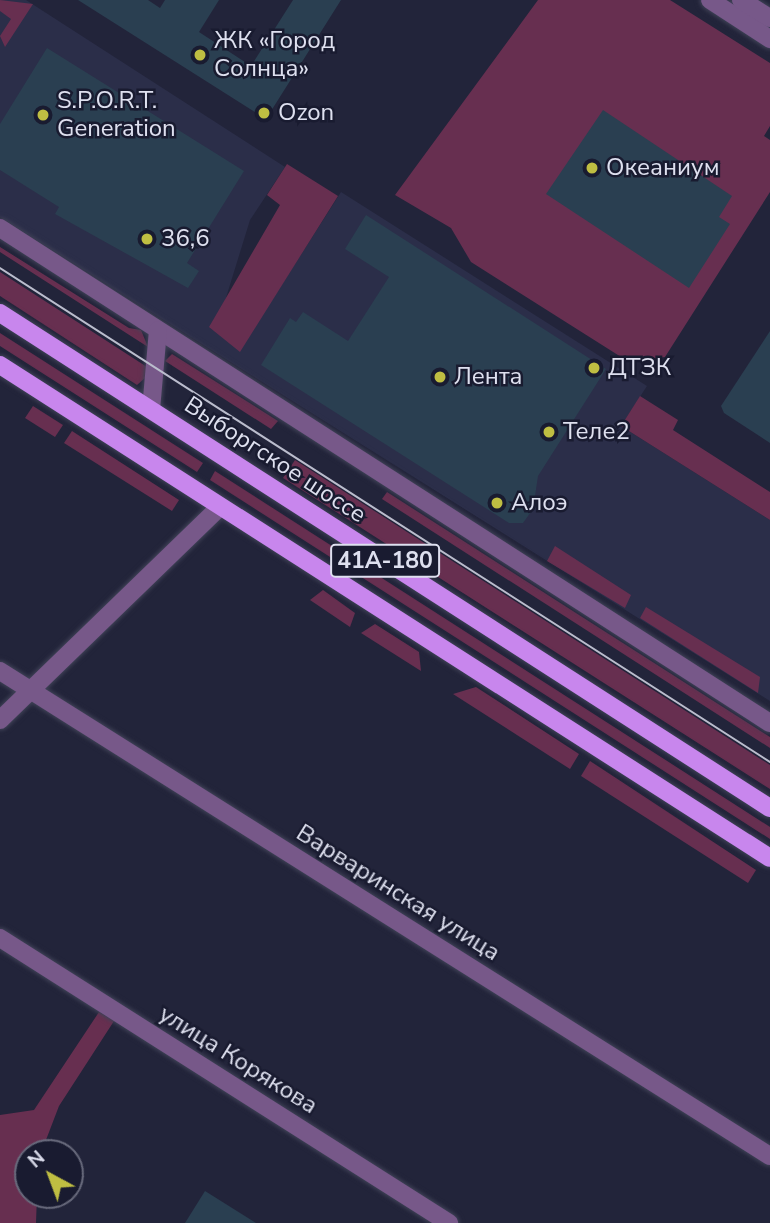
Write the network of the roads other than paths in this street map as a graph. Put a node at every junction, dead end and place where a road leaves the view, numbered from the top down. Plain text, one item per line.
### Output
1 (710, 0) edge
2 (741, 0) edge
3 (770, 18) edge
4 (770, 39) edge
5 (0, 228) edge
6 (0, 313) edge
7 (158, 330) junction
8 (0, 365) edge
9 (151, 410) junction
10 (220, 507) junction
11 (0, 671) edge
12 (31, 691) junction
13 (0, 720) edge
14 (770, 723) edge
15 (770, 808) edge
16 (770, 859) edge
17 (0, 938) edge
18 (770, 1156) edge
19 (449, 1223) edge

1 - 4 street
2 - 3 street
5 - 7 street
6 - 9 main road, Выборгское шоссе / 41А-180
7 - 9 street
7 - 14 street
8 - 10 main road, 41А-180
9 - 15 main road, Выборгское шоссе / 41А-180
10 - 12 street
10 - 16 main road, 41А-180
11 - 12 street, Варваринская улица
12 - 13 street
12 - 18 street, Варваринская улица
17 - 19 street, улица Корякова

